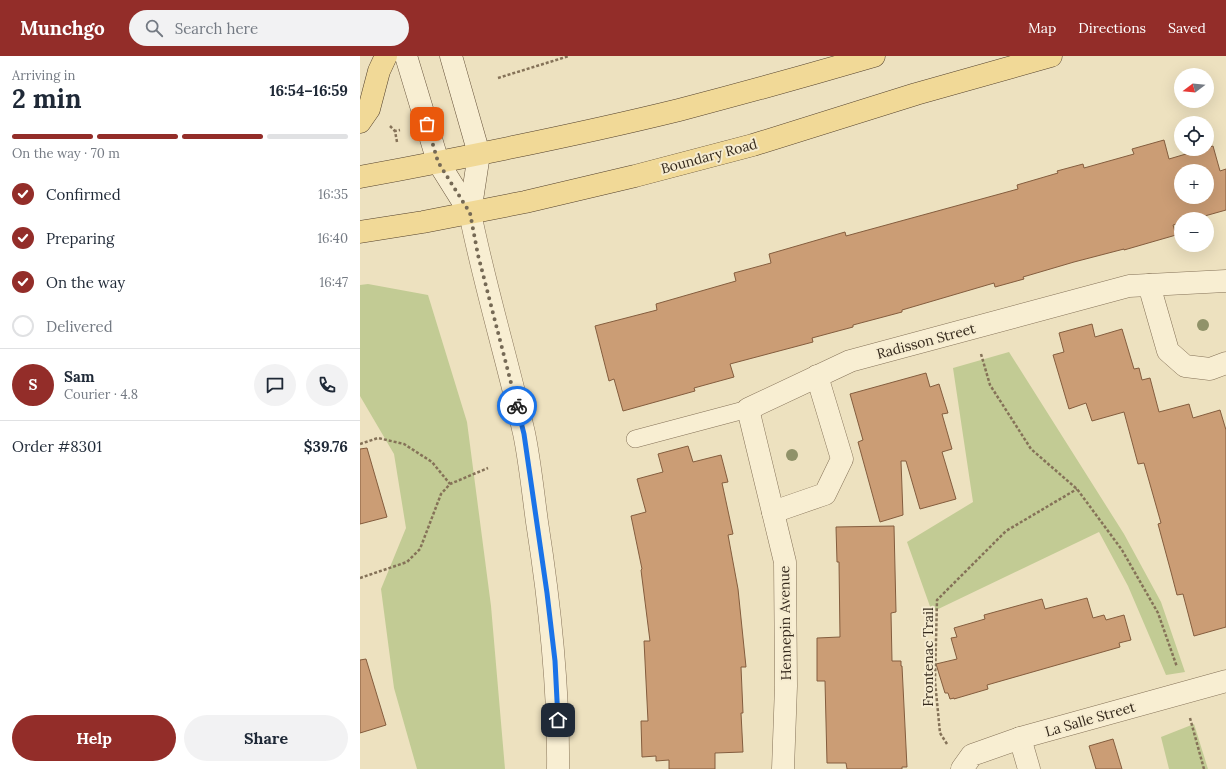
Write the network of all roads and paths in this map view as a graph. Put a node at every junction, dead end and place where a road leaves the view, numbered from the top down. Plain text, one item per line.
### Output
1 (386, 56) edge
2 (406, 56) edge
3 (451, 56) edge
4 (569, 56) edge
5 (874, 56) edge
6 (1051, 56) edge
7 (498, 78) dead end
8 (360, 122) edge
9 (400, 130) dead end
10 (397, 142) dead end
11 (479, 154) junction
12 (438, 162) junction
13 (360, 177) edge
14 (470, 213) junction
15 (360, 232) edge
16 (1226, 282) edge
17 (1149, 285) junction
18 (973, 328) junction
19 (1226, 363) edge
20 (817, 376) junction
21 (748, 409) junction
22 (636, 439) dead end
23 (360, 444) edge
24 (488, 468) dead end
25 (450, 484) junction
26 (1077, 489) junction
27 (773, 512) junction
28 (360, 578) edge
29 (1226, 681) edge
30 (1185, 692) junction
31 (1189, 714) dead end
32 (1020, 738) junction
33 (947, 745) dead end
34 (558, 769) edge
35 (783, 769) edge
36 (962, 769) edge
37 (1029, 769) edge
38 (1204, 769) edge

1 - 8 main road
2 - 12 street
3 - 11 street
4 - 7 path
5 - 11 main road
6 - 14 main road, Boundary Road
9 - 10 path
11 - 12 main road
11 - 14 street
12 - 13 main road
12 - 14 street
14 - 15 main road, Boundary Road
14 - 34 street
16 - 17 street, Radisson Street
17 - 18 street, Radisson Street
17 - 19 street
18 - 20 street, Radisson Street
18 - 26 path
20 - 21 street, Radisson Street
20 - 27 street
21 - 22 lane, Radisson Street
21 - 27 street, Hennepin Avenue
23 - 25 path
24 - 25 path
25 - 28 path
26 - 30 path
26 - 33 path, Frontenac Trail
27 - 35 street, Hennepin Avenue
29 - 30 street, La Salle Street
30 - 32 street, La Salle Street
31 - 38 path
32 - 36 street, La Salle Street
32 - 37 street

